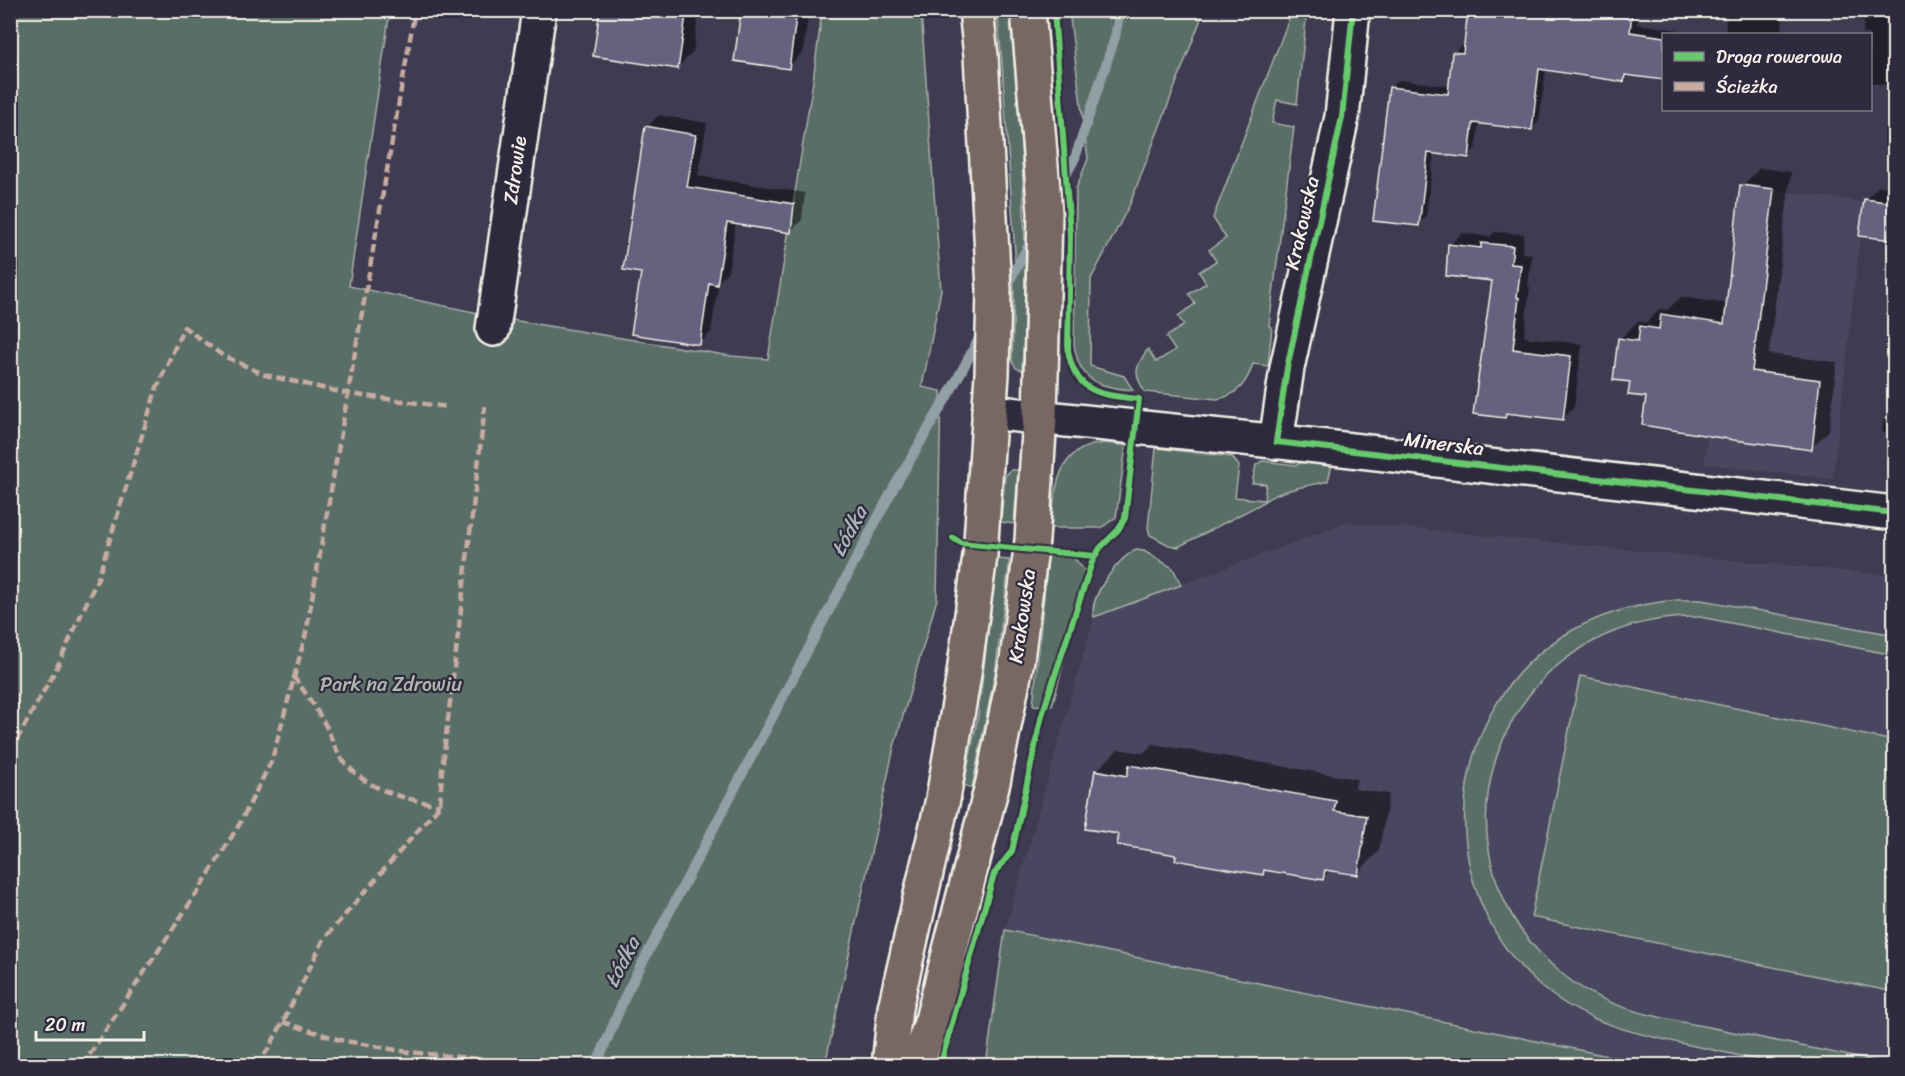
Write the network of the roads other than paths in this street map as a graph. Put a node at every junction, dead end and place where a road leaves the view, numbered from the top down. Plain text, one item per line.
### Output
1 (539, 10) edge
2 (976, 10) edge
3 (1028, 10) edge
4 (1353, 10) edge
5 (493, 329) dead end
6 (989, 412) junction
7 (1040, 417) junction
8 (1276, 442) junction
9 (1894, 513) edge
10 (889, 1065) edge
11 (916, 1065) edge

1 - 5 street, Zdrowie
2 - 6 main road
3 - 7 main road, Krakowska
4 - 8 street, Krakowska
6 - 7 street, Minerska
6 - 10 main road
7 - 8 street, Minerska
7 - 11 main road, Krakowska
8 - 9 street, Minerska

